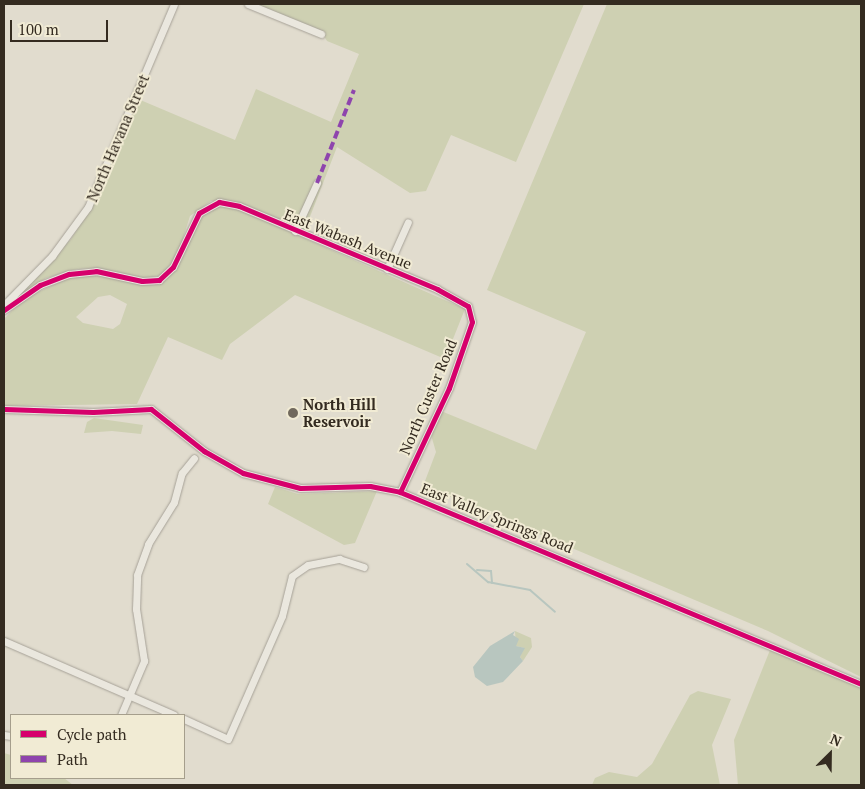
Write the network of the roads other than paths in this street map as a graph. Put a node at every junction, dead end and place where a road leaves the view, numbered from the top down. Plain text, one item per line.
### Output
1 (174, 4) edge
2 (248, 4) edge
3 (321, 34) dead end
4 (317, 183) dead end
5 (408, 222) dead end
6 (296, 231) junction
7 (387, 269) junction
8 (4, 305) edge
9 (4, 310) edge
10 (471, 310) joint
11 (4, 409) edge
12 (194, 458) dead end
13 (400, 492) junction
14 (364, 567) dead end
15 (4, 642) edge
16 (861, 684) edge
17 (131, 696) junction
18 (121, 714) edge
19 (172, 714) edge
20 (185, 719) edge

1 - 8 street, North Havana Street
2 - 3 street
4 - 6 street
5 - 7 street
6 - 7 street, East Wabash Avenue
6 - 9 street, East Wabash Avenue
7 - 10 street, East Wabash Avenue
10 - 13 street, North Custer Road
11 - 13 street, East Valley Springs Road
12 - 17 street
13 - 16 street, East Valley Springs Road
14 - 20 street
15 - 17 street
17 - 18 street
17 - 19 street

